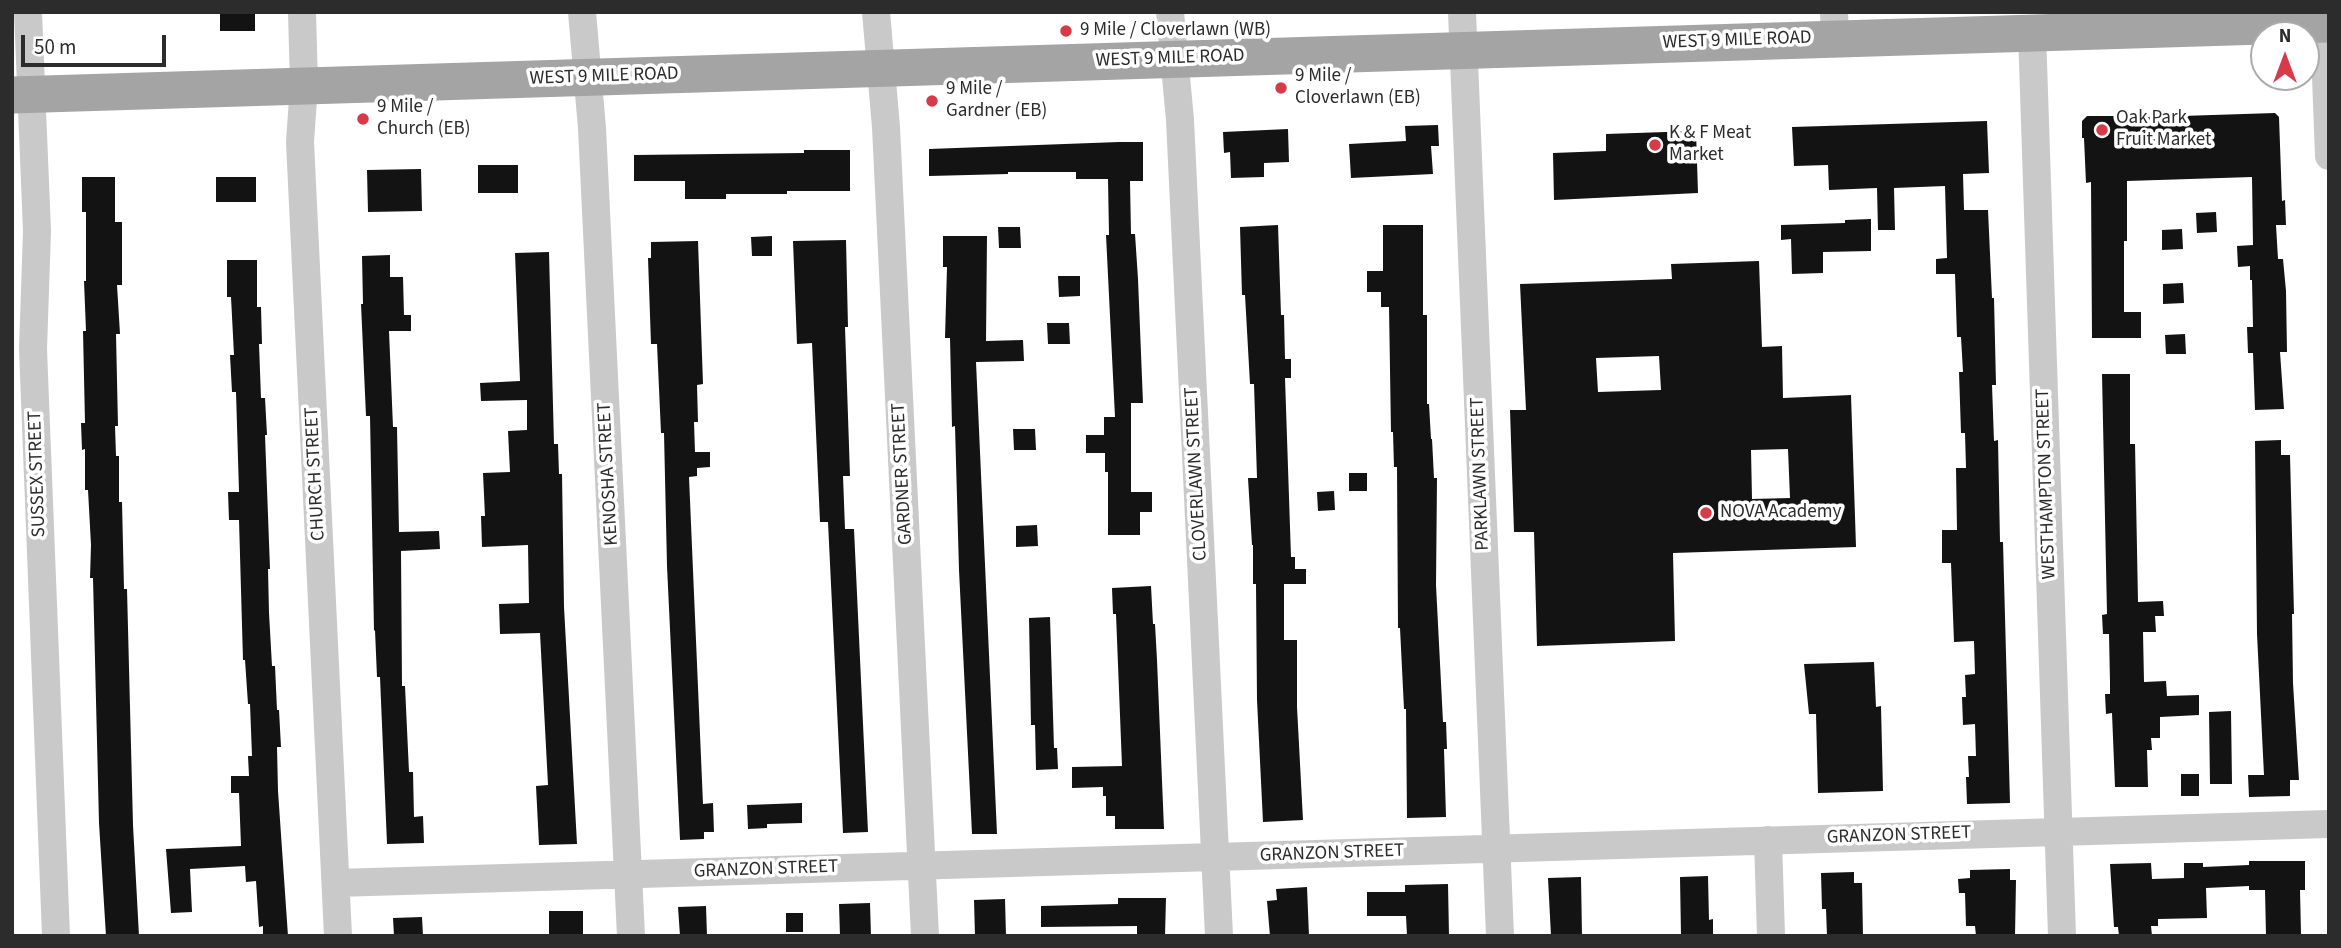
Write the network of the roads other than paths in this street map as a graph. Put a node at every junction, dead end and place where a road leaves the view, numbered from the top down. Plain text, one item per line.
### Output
1 (28, 12) edge
2 (302, 12) edge
3 (582, 12) edge
4 (876, 12) edge
5 (1170, 12) edge
6 (1462, 12) edge
7 (2326, 24) edge
8 (1834, 25) edge
9 (2032, 32) junction
10 (1463, 50) junction
11 (1175, 59) junction
12 (882, 68) junction
13 (589, 77) junction
14 (304, 85) junction
15 (22, 95) edge
16 (2329, 156) edge
17 (2329, 824) edge
18 (2059, 831) junction
19 (1768, 840) junction
20 (1496, 849) junction
21 (1215, 857) junction
22 (921, 865) junction
23 (628, 874) junction
24 (336, 883) junction
25 (56, 936) edge
26 (338, 936) edge
27 (631, 936) edge
28 (925, 936) edge
29 (1219, 936) edge
30 (1500, 936) edge
31 (1771, 936) edge
32 (2063, 936) edge

1 - 15 street, SUSSEX STREET
2 - 14 street, CHURCH STREET
3 - 13 street, KENOSHA STREET
4 - 12 street, GARDNER STREET
5 - 11 street, CLOVERLAWN STREET
6 - 10 street, PARKLAWN STREET
7 - 9 main road, WEST 9 MILE ROAD
7 - 16 street
8 - 9 main road, WEST 9 MILE ROAD
8 - 10 main road, WEST 9 MILE ROAD
9 - 18 street, WESTHAMPTON STREET
10 - 11 main road, WEST 9 MILE ROAD
10 - 20 street, PARKLAWN STREET
11 - 12 main road, WEST 9 MILE ROAD
11 - 21 street, CLOVERLAWN STREET
12 - 13 main road, WEST 9 MILE ROAD
12 - 22 street, GARDNER STREET
13 - 14 main road, WEST 9 MILE ROAD
13 - 23 street, KENOSHA STREET
14 - 15 main road, WEST 9 MILE ROAD
14 - 24 street, CHURCH STREET
15 - 25 street, SUSSEX STREET
17 - 18 street, GRANZON STREET
18 - 19 street, GRANZON STREET
18 - 32 street, WESTHAMPTON STREET
19 - 20 street, GRANZON STREET
19 - 31 street
20 - 21 street, GRANZON STREET
20 - 30 street, PARKLAWN STREET
21 - 22 street, GRANZON STREET
21 - 29 street, CLOVERLAWN STREET
22 - 23 street, GRANZON STREET
22 - 28 street, GARDNER STREET
23 - 24 street, GRANZON STREET
23 - 27 street, KENOSHA STREET
24 - 26 street, CHURCH STREET

